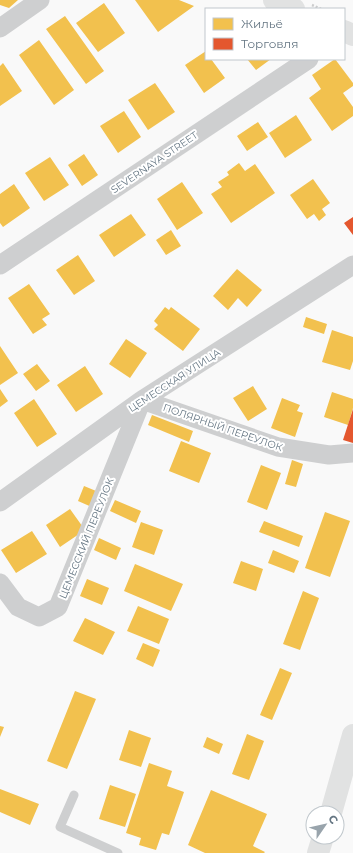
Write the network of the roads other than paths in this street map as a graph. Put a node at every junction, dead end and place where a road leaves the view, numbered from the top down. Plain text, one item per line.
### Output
1 (40, 0) edge
2 (274, 0) edge
3 (292, 8) edge
4 (0, 28) edge
5 (308, 60) edge
6 (0, 265) edge
7 (353, 265) edge
8 (142, 400) junction
9 (353, 453) edge
10 (0, 502) edge
11 (0, 583) edge
12 (353, 735) edge
13 (74, 795) dead end
14 (333, 805) edge
15 (118, 853) edge

1 - 4 street
2 - 3 main road
5 - 6 street, SEVERNAYA STREET
7 - 8 street, ЦЕМЕССКАЯ УЛИЦА
8 - 9 street, ПОЛЯРНЫЙ ПЕРЕУЛОК
8 - 10 street, ЦЕМЕССКАЯ УЛИЦА
8 - 11 street, ЦЕМЕССКИЙ ПЕРЕУЛОК
12 - 14 main road
13 - 15 lane

